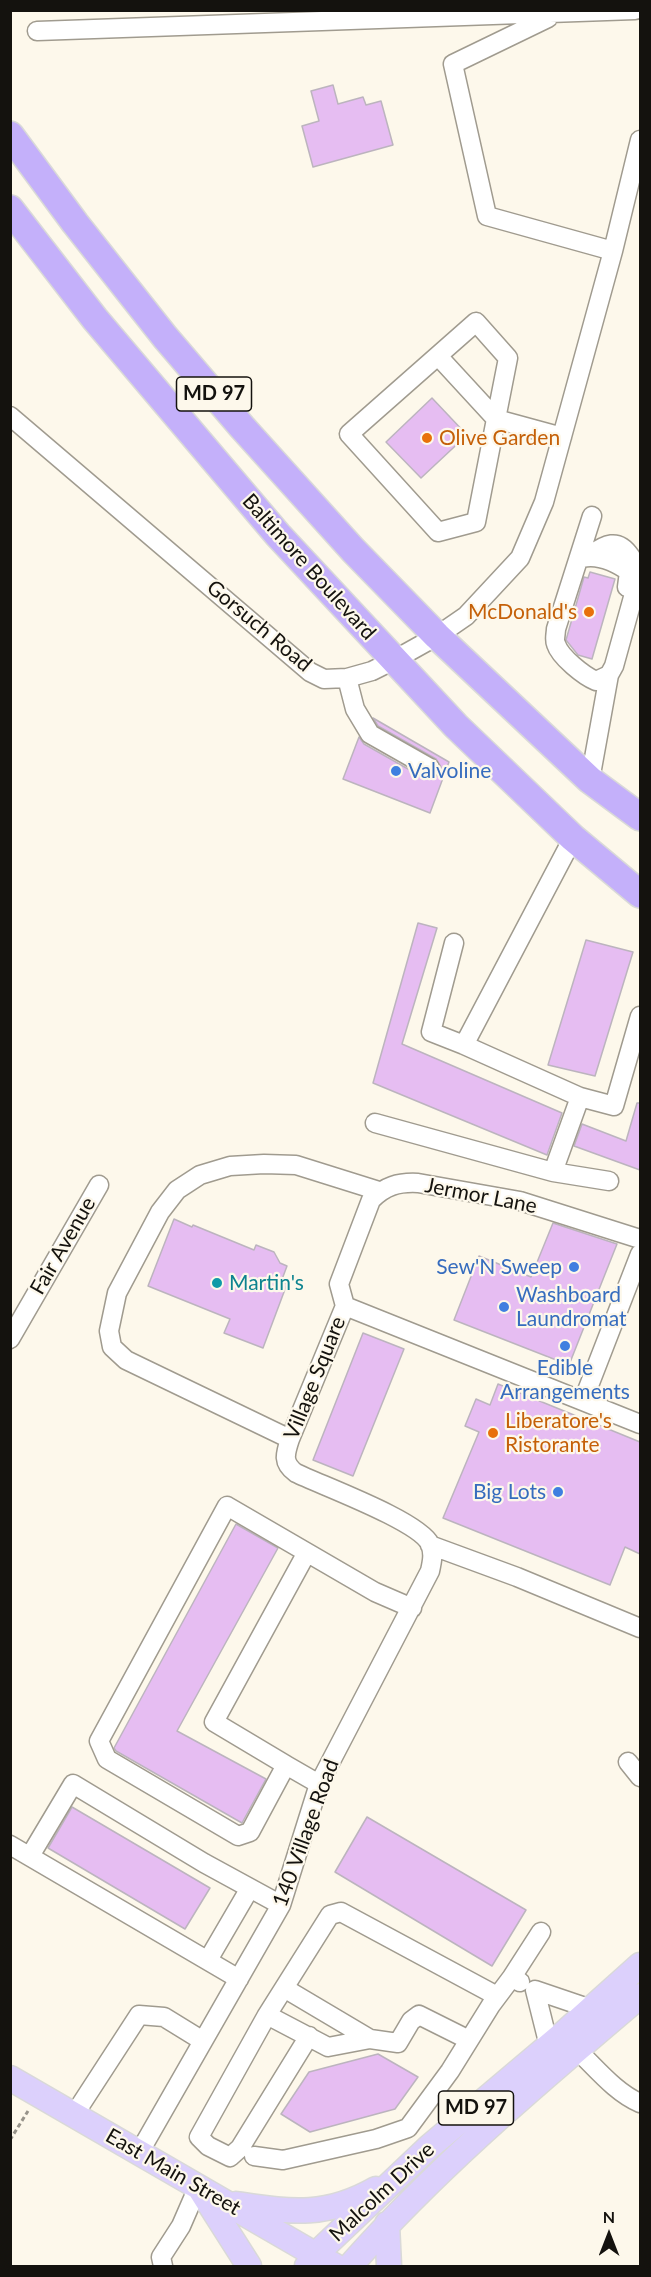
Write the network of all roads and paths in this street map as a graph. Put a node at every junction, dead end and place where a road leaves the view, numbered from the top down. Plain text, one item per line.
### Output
1 (635, 10) edge
2 (555, 15) junction
3 (37, 31) dead end
4 (10, 135) edge
5 (640, 140) edge
6 (633, 208) edge
7 (10, 209) edge
8 (613, 251) junction
9 (438, 356) junction
10 (10, 416) edge
11 (496, 419) junction
12 (562, 437) junction
13 (591, 516) dead end
14 (584, 557) junction
15 (636, 573) edge
16 (437, 636) junction
17 (394, 660) junction
18 (609, 675) junction
19 (347, 678) junction
20 (430, 768) dead end
21 (590, 780) junction
22 (640, 817) edge
23 (573, 838) junction
24 (640, 894) edge
25 (454, 943) dead end
26 (640, 1016) edge
27 (464, 1045) junction
28 (580, 1097) junction
29 (375, 1123) dead end
30 (553, 1173) junction
31 (609, 1181) dead end
32 (99, 1185) dead end
33 (380, 1191) junction
34 (640, 1239) edge
35 (640, 1254) edge
36 (345, 1306) junction
37 (10, 1339) edge
38 (583, 1401) junction
39 (640, 1424) edge
40 (290, 1439) junction
41 (430, 1545) junction
42 (306, 1554) junction
43 (412, 1608) junction
44 (640, 1628) edge
45 (628, 1762) dead end
46 (286, 1765) junction
47 (640, 1777) edge
48 (320, 1784) junction
49 (10, 1845) edge
50 (30, 1856) junction
51 (250, 1888) junction
52 (281, 1905) junction
53 (541, 1932) dead end
54 (208, 1960) junction
55 (640, 1965) edge
56 (512, 1977) junction
57 (239, 1979) junction
58 (284, 1988) junction
59 (535, 1990) junction
60 (497, 1996) junction
61 (640, 1996) edge
62 (591, 2009) junction
63 (267, 2015) junction
64 (309, 2036) junction
65 (370, 2039) junction
66 (469, 2040) junction
67 (203, 2041) junction
68 (549, 2046) junction
69 (577, 2050) junction
70 (10, 2078) edge
71 (38, 2094) junction
72 (640, 2103) edge
73 (74, 2115) junction
74 (10, 2140) edge
75 (139, 2153) junction
76 (254, 2156) dead end
77 (396, 2178) junction
78 (198, 2187) junction
79 (387, 2224) junction
80 (319, 2263) edge
81 (163, 2266) edge
82 (249, 2266) edge
83 (350, 2266) edge
84 (389, 2266) edge

1 - 2 street
2 - 3 street
2 - 8 street
4 - 16 highway, MD 97
5 - 6 street, Gorsuch Road
6 - 8 street, Gorsuch Road
7 - 17 highway, Baltimore Boulevard / MD 97
8 - 12 street, Gorsuch Road
9 - 11 street
9 - 11 street
9 - 11 street
10 - 19 street, Gorsuch Road
11 - 12 street
12 - 16 street, Gorsuch Road
13 - 14 street
14 - 15 street
14 - 18 street
15 - 18 street
16 - 17 street, Gorsuch Road
16 - 21 highway, MD 97
17 - 19 street, Gorsuch Road
17 - 23 highway, Baltimore Boulevard / MD 97
18 - 21 street
19 - 20 street
21 - 22 highway, MD 97
23 - 24 highway, Baltimore Boulevard / MD 97
23 - 27 street
25 - 27 street
26 - 28 street
27 - 28 street
28 - 30 street
29 - 30 street
30 - 31 street
32 - 37 street, Fair Avenue
33 - 34 street, Jermor Lane
33 - 36 street, Village Square
33 - 40 street
35 - 38 street
36 - 38 street
36 - 40 street, Village Square
38 - 39 street
40 - 41 street, Village Square
41 - 43 street, 140 Village Road
41 - 44 street
42 - 43 street
42 - 46 street
42 - 46 street
43 - 48 street, 140 Village Road
45 - 47 street
46 - 48 street
48 - 52 street, 140 Village Road
49 - 50 street
50 - 51 street
50 - 54 street
51 - 52 street
51 - 54 street
52 - 57 street, 140 Village Road
53 - 56 street
54 - 57 street
55 - 62 main road, Malcolm Drive / MD 97
56 - 59 street
56 - 60 street
57 - 67 street, 140 Village Road
58 - 60 street
58 - 63 street
58 - 65 street
59 - 62 street
59 - 68 street
60 - 66 street
61 - 69 main road, Malcolm Drive / MD 97
62 - 68 main road, Malcolm Drive / MD 97
63 - 64 street
63 - 64 street
64 - 65 street
65 - 66 street
66 - 76 street
67 - 73 street
67 - 75 street, 140 Village Road
68 - 77 main road, Malcolm Drive / MD 97
69 - 72 street
69 - 79 main road, Malcolm Drive / MD 97
70 - 71 main road, East Main Street
71 - 73 main road, East Main Street
71 - 74 path
73 - 75 main road, East Main Street
75 - 78 main road, East Main Street
77 - 78 main road
77 - 80 main road, Malcolm Drive / MD 97
78 - 80 main road, East Main Street
78 - 81 street
78 - 82 main road
79 - 83 main road, Malcolm Drive / MD 97
79 - 84 main road

